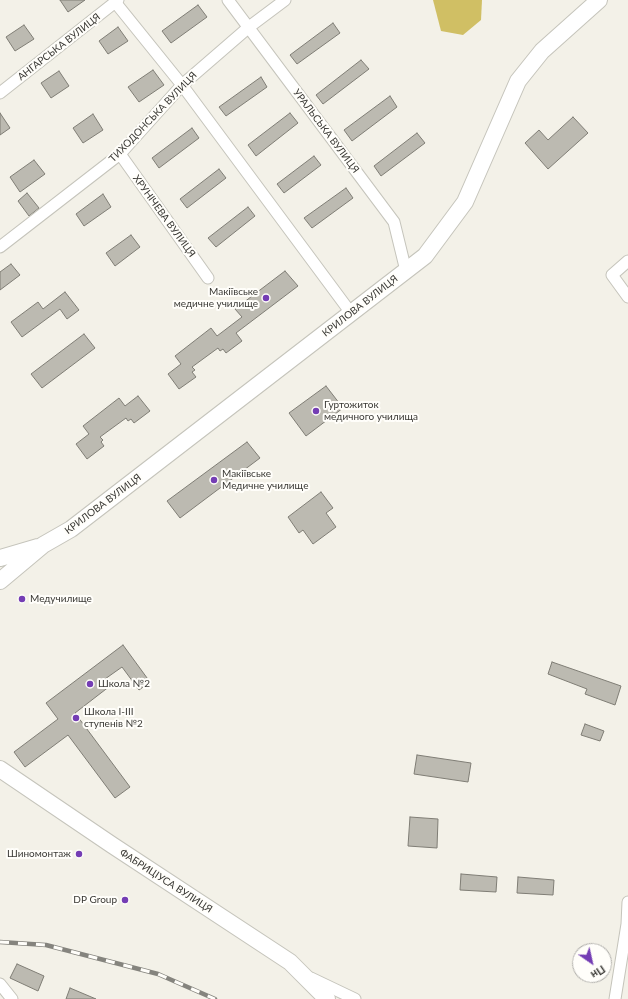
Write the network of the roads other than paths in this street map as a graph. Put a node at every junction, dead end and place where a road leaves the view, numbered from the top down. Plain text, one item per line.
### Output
1 (228, 0) edge
2 (285, 0) edge
3 (599, 0) edge
4 (117, 1) edge
5 (249, 27) junction
6 (182, 85) junction
7 (0, 93) edge
8 (120, 154) junction
9 (0, 247) edge
10 (628, 261) edge
11 (406, 271) junction
12 (208, 278) dead end
13 (628, 297) edge
14 (351, 313) junction
15 (43, 545) junction
16 (0, 558) edge
17 (0, 581) edge
18 (0, 769) edge
19 (628, 902) edge
20 (302, 974) junction
21 (0, 984) edge
22 (12, 999) edge
23 (327, 999) edge
24 (356, 999) edge
25 (615, 999) edge

1 - 5 street, УРАЛЬСЬКА ВУЛИЦЯ
2 - 5 street, ТИХОДОНСЬКА ВУЛИЦЯ
3 - 11 main road, КРИЛОВА ВУЛИЦЯ
4 - 6 street
4 - 7 street, АНГАРСЬКА ВУЛИЦЯ
5 - 6 street, ТИХОДОНСЬКА ВУЛИЦЯ
5 - 11 street, УРАЛЬСЬКА ВУЛИЦЯ
6 - 8 street, ТИХОДОНСЬКА ВУЛИЦЯ
6 - 14 street
8 - 9 street, ТИХОДОНСЬКА ВУЛИЦЯ
8 - 12 street, ХРУНІЧЕВА ВУЛИЦЯ
10 - 13 street
11 - 14 main road, КРИЛОВА ВУЛИЦЯ
14 - 15 main road, КРИЛОВА ВУЛИЦЯ
15 - 16 main road
15 - 17 main road
18 - 20 main road, ФАБРИЦІУСА ВУЛИЦЯ
19 - 25 street
20 - 23 main road, ФАБРИЦІУСА ВУЛИЦЯ
20 - 24 street
21 - 22 street

